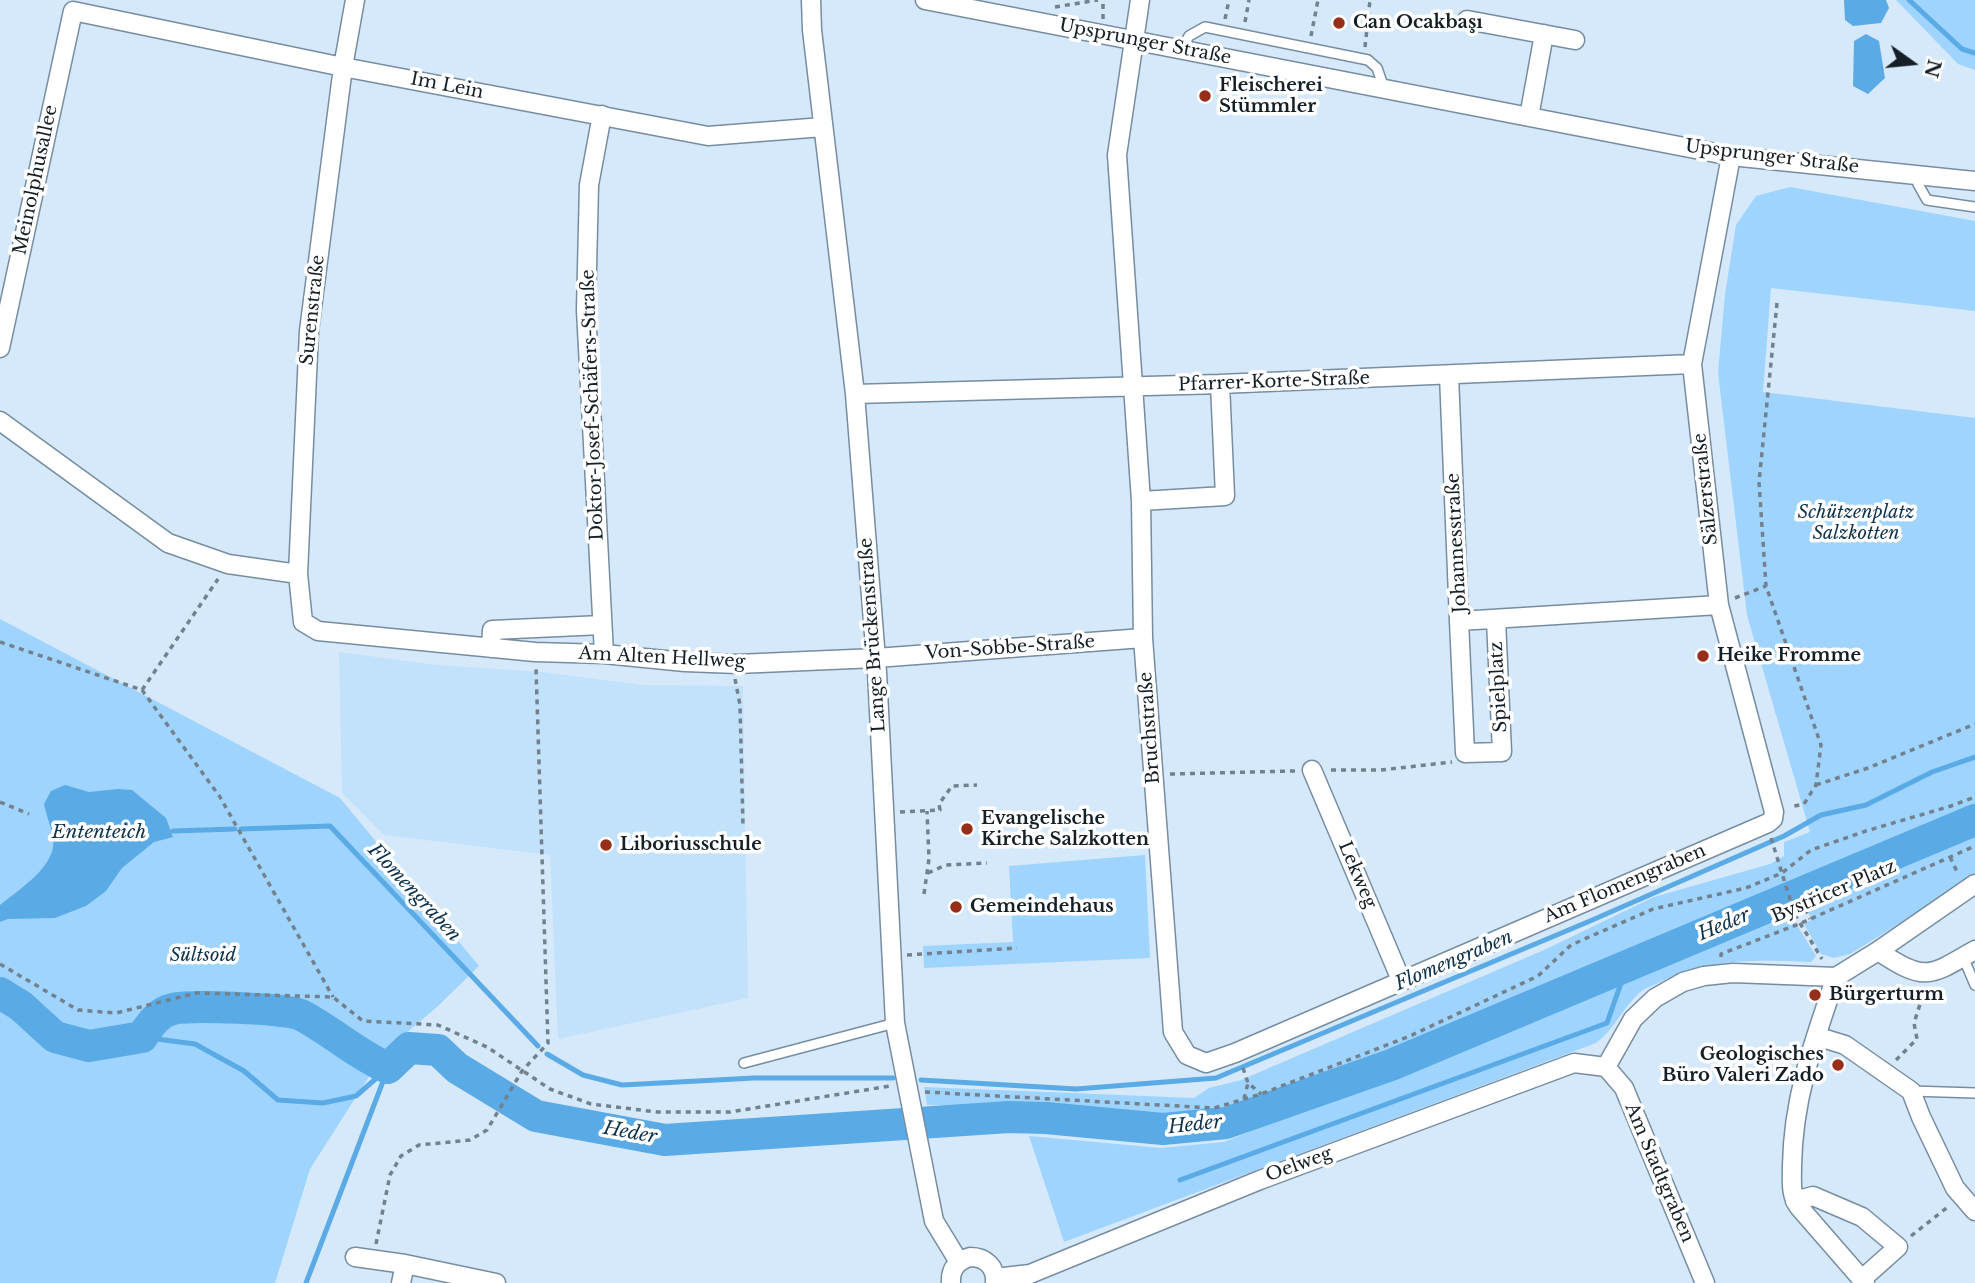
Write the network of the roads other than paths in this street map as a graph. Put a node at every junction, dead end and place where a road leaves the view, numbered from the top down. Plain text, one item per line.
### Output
1 (355, 0) edge
2 (811, 0) edge
3 (925, 0) edge
4 (1140, 0) edge
5 (73, 11) joint
6 (1467, 20) dead end
7 (1544, 34) junction
8 (1133, 39) junction
9 (1575, 40) dead end
10 (1181, 50) junction
11 (343, 67) junction
12 (1384, 88) junction
13 (602, 115) junction
14 (1529, 117) junction
15 (823, 127) junction
16 (1731, 156) junction
17 (1918, 174) junction
18 (1975, 181) edge
19 (1975, 206) edge
20 (0, 348) edge
21 (1692, 364) junction
22 (1448, 375) junction
23 (1220, 384) junction
24 (1132, 386) junction
25 (855, 394) junction
26 (0, 421) edge
27 (1141, 501) junction
28 (298, 574) junction
29 (1719, 605) junction
30 (1496, 620) junction
31 (1459, 621) junction
32 (303, 622) joint
33 (602, 625) junction
34 (1143, 638) junction
35 (491, 648) junction
36 (604, 654) junction
37 (876, 658) junction
38 (1312, 770) road end
39 (1772, 827) joint
40 (1975, 884) edge
41 (1878, 951) junction
42 (1969, 953) edge
43 (1836, 977) junction
44 (1401, 980) junction
45 (1975, 985) edge
46 (895, 1023) junction
47 (1816, 1036) junction
48 (744, 1063) dead end
49 (1206, 1063) joint
50 (1606, 1067) junction
51 (1911, 1091) junction
52 (1975, 1093) edge
53 (1795, 1201) junction
54 (1975, 1211) edge
55 (355, 1257) dead end
56 (959, 1262) junction
57 (405, 1264) junction
58 (995, 1280) edge
59 (1863, 1281) edge
60 (401, 1283) edge
61 (496, 1283) edge
62 (951, 1283) edge
63 (1705, 1283) edge

1 - 11 street, Surenstraße
2 - 15 street, Lange Brückenstraße
3 - 8 street, Upsprunger Straße
4 - 8 street, Bruchstraße
5 - 11 street, Im Lein
5 - 20 street, Meinolphusallee
6 - 7 street
7 - 9 street
7 - 14 street
8 - 10 street, Upsprunger Straße
8 - 24 street, Bruchstraße
10 - 12 street, Upsprunger Straße
10 - 12 lane
11 - 13 street, Im Lein
11 - 28 street, Surenstraße
12 - 14 street, Upsprunger Straße
13 - 15 street, Im Lein
13 - 33 street, Doktor-Josef-Schäfers-Straße
14 - 16 street, Upsprunger Straße
15 - 25 street, Lange Brückenstraße
16 - 17 street, Upsprunger Straße
16 - 21 street, Sälzerstraße
17 - 18 street, Upsprunger Straße
17 - 19 lane
21 - 22 street, Pfarrer-Korte-Straße
21 - 29 street, Sälzerstraße
22 - 23 street, Pfarrer-Korte-Straße
22 - 31 street, Johannesstraße
23 - 24 street, Pfarrer-Korte-Straße
23 - 27 street
24 - 25 street, Pfarrer-Korte-Straße
24 - 27 street, Bruchstraße
25 - 37 street, Lange Brückenstraße
26 - 28 street
27 - 34 street, Bruchstraße
28 - 32 street, Surenstraße
29 - 30 street, Johannesstraße
29 - 39 street, Sälzerstraße
30 - 31 street, Johannesstraße
30 - 31 street, Spielplatz
32 - 35 street, Am Alten Hellweg
33 - 35 street, Am Alten Hellweg
33 - 36 street, Doktor-Josef-Schäfers-Straße
34 - 37 street, Von-Sobbe-Straße
34 - 49 street, Bruchstraße
35 - 36 street, Am Alten Hellweg
36 - 37 street, Am Alten Hellweg
37 - 46 street, Lange Brückenstraße
38 - 44 street, Lekweg
39 - 44 street, Am Flomengraben
40 - 41 street
41 - 42 street
41 - 43 street
42 - 45 lane
43 - 47 street
43 - 50 street
44 - 49 street, Am Flomengraben
46 - 48 lane
46 - 56 street, Lange Brückenstraße
47 - 51 street
47 - 53 street
50 - 58 street, Oelweg
50 - 63 street, Am Stadtgraben
51 - 52 lane
51 - 54 street
53 - 59 street
53 - 59 street
55 - 57 street
56 - 58 street
56 - 62 street
57 - 60 street
57 - 61 street

